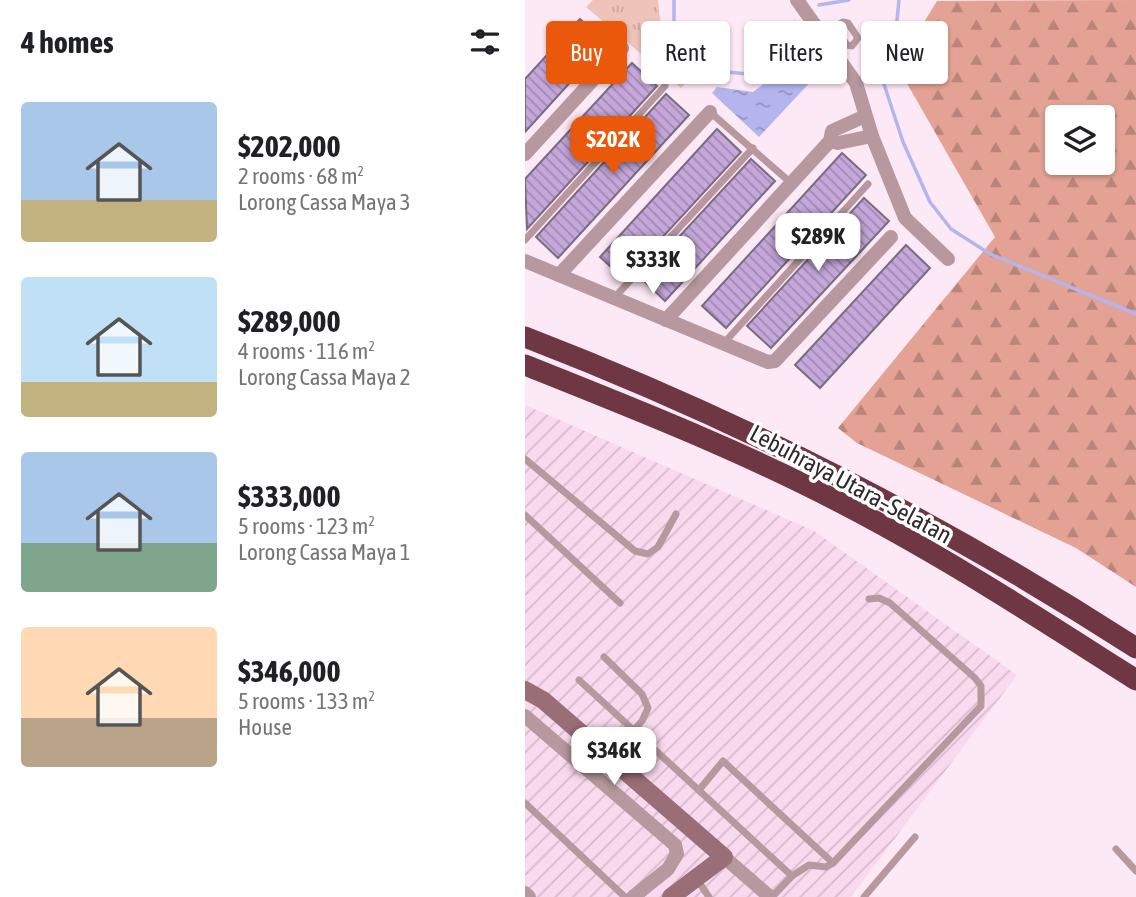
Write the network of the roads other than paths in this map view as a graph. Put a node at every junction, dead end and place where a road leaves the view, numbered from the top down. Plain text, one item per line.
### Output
1 (797, 0) edge
2 (812, 21) edge
3 (847, 70) edge
4 (589, 84) edge
5 (665, 86) dead end
6 (710, 112) joint
7 (866, 116) junction
8 (872, 136) junction
9 (829, 141) junction
10 (753, 148) junction
11 (525, 154) edge
12 (791, 183) junction
13 (869, 184) dead end
14 (891, 237) dead end
15 (525, 240) edge
16 (948, 259) dead end
17 (525, 261) edge
18 (559, 275) junction
19 (614, 298) junction
20 (666, 320) junction
21 (525, 337) edge
22 (723, 345) junction
23 (525, 365) edge
24 (525, 459) edge
25 (676, 514) dead end
26 (525, 515) edge
27 (869, 599) dead end
28 (620, 603) dead end
29 (1136, 648) edge
30 (604, 657) dead end
31 (579, 680) dead end
32 (1136, 680) edge
33 (525, 690) edge
34 (525, 716) edge
35 (634, 731) junction
36 (609, 757) junction
37 (699, 790) junction
38 (525, 803) edge
39 (915, 837) dead end
40 (1116, 849) dead end
41 (724, 857) junction
42 (833, 863) junction
43 (1136, 871) edge
44 (792, 876) junction
45 (696, 878) junction
46 (525, 893) edge
47 (529, 897) edge
48 (625, 897) edge
49 (633, 897) edge
50 (671, 897) edge
51 (709, 897) edge
52 (771, 897) edge
53 (864, 897) edge

1 - 2 street
3 - 7 street
4 - 11 street
5 - 15 lane
6 - 10 lane
6 - 18 street
7 - 8 street
7 - 9 street
8 - 9 street
8 - 16 street
9 - 12 street
10 - 12 lane
10 - 19 lane
12 - 20 street
13 - 22 lane
14 - 22 street
17 - 18 street
18 - 19 street
19 - 20 street
20 - 22 street
21 - 29 highway, Lebuhraya Utara–Selatan
23 - 32 highway, Lebuhraya Utara–Selatan
24 - 25 lane
26 - 28 lane
27 - 42 lane
30 - 35 lane
31 - 35 lane
33 - 36 main road
34 - 49 street
35 - 36 lane
35 - 37 lane
36 - 41 main road
37 - 42 lane
37 - 44 lane
38 - 48 lane
39 - 53 lane
40 - 43 lane
41 - 45 main road
41 - 52 street
42 - 44 lane
44 - 52 lane
45 - 50 main road
45 - 51 lane
46 - 47 street

